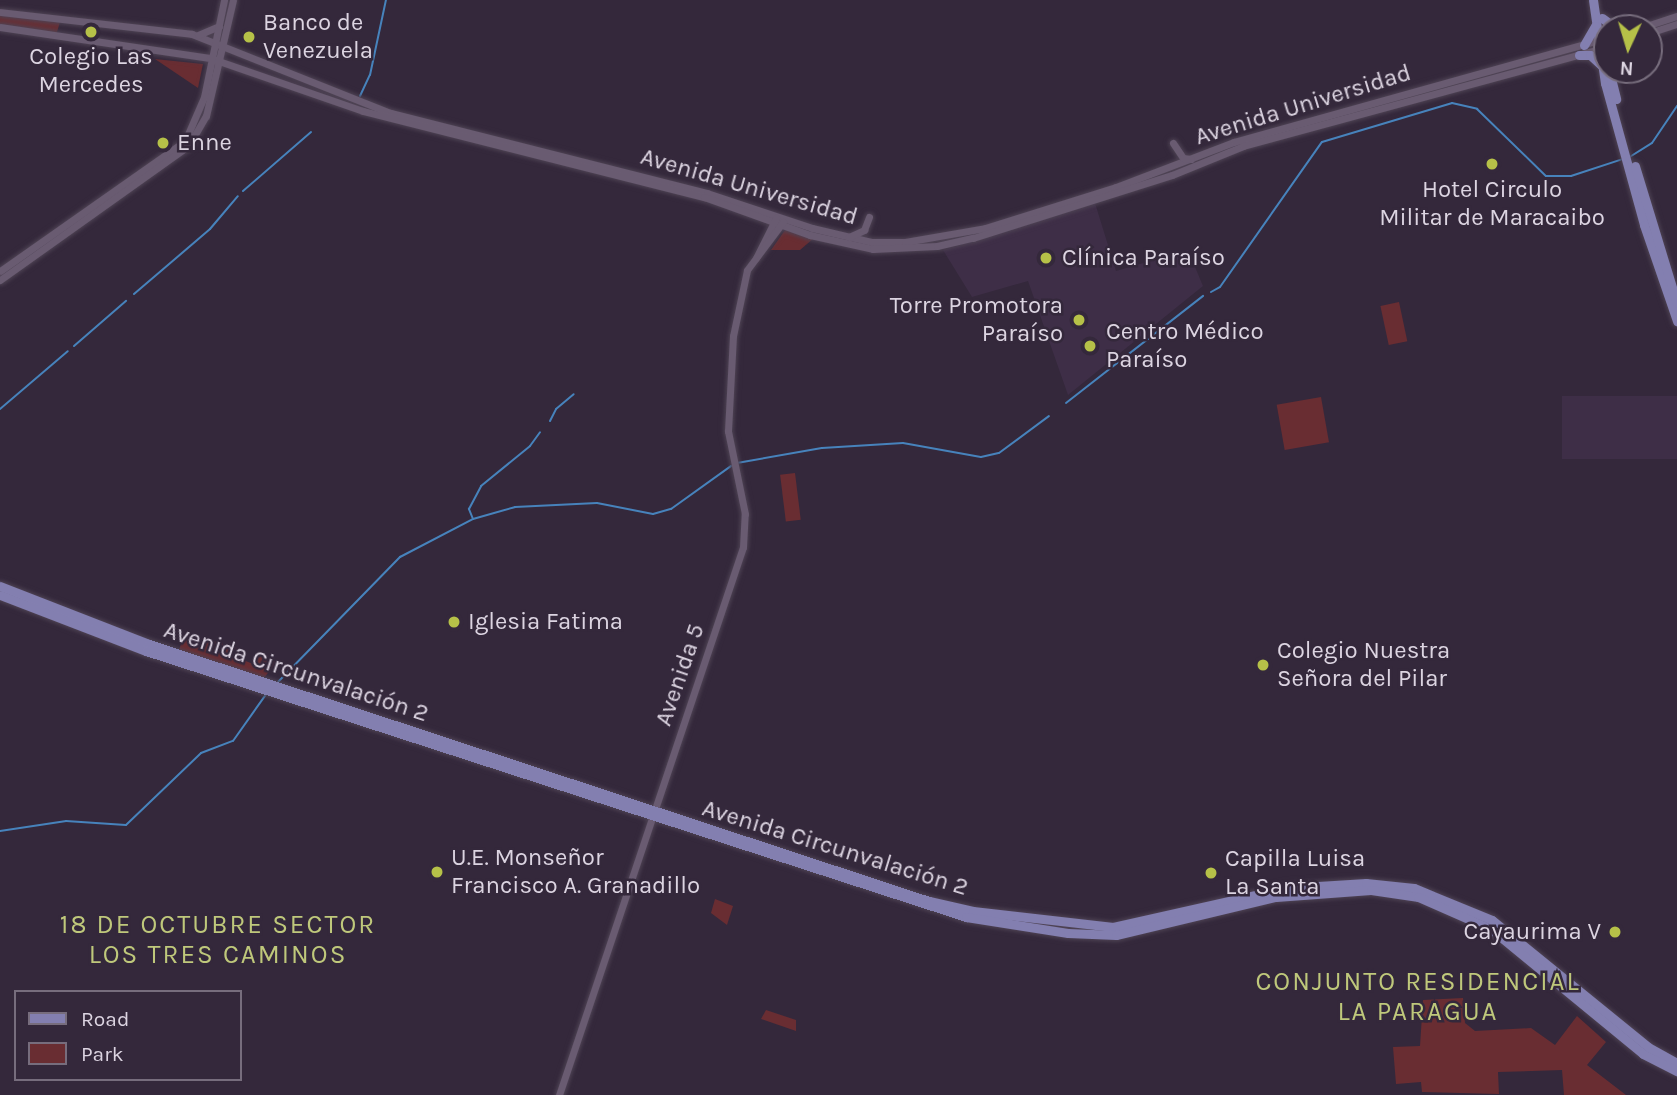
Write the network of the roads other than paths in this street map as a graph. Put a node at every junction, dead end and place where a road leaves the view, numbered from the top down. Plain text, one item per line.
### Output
1 (224, 0) edge
2 (233, 0) edge
3 (0, 12) edge
4 (219, 26) junction
5 (0, 27) edge
6 (1593, 29) edge
7 (196, 36) junction
8 (219, 44) junction
9 (1584, 45) junction
10 (1593, 45) edge
11 (1593, 49) edge
12 (1579, 55) junction
13 (1593, 58) edge
14 (216, 60) junction
15 (1610, 84) edge
16 (1173, 143) dead end
17 (1191, 159) junction
18 (1631, 164) junction
19 (96, 209) junction
20 (756, 216) junction
21 (869, 217) dead end
22 (779, 221) junction
23 (848, 237) junction
24 (764, 239) junction
25 (756, 258) junction
26 (0, 271) edge
27 (0, 280) edge
28 (1677, 303) edge
29 (1677, 321) edge
30 (0, 586) edge
31 (0, 595) edge
32 (261, 685) junction
33 (276, 690) junction
34 (653, 814) junction
35 (1677, 1063) edge
36 (1677, 1071) edge
37 (559, 1095) edge

1 - 4 street
2 - 8 street
3 - 7 street, Avenida Universidad
4 - 7 street
4 - 8 street
5 - 14 street, Avenida Universidad
6 - 9 main road
7 - 8 street, Avenida Universidad
8 - 14 street
8 - 22 street, Avenida Universidad
9 - 10 street, Avenida Universidad
9 - 17 street, Avenida Universidad
11 - 12 street, Avenida Universidad
12 - 13 main road
12 - 22 street, Avenida Universidad
14 - 19 street
14 - 20 street, Avenida Universidad
15 - 18 main road
16 - 17 street
17 - 23 street, Avenida Universidad
18 - 28 main road
18 - 29 main road
19 - 26 street
19 - 27 street
20 - 22 street, Avenida Universidad
20 - 24 street
21 - 23 street
22 - 23 street, Avenida Universidad
22 - 24 street, Avenida 5
22 - 25 street, Avenida 5
24 - 25 street, Avenida 5
25 - 34 street, Avenida 5
30 - 32 main road, Avenida Circunvalación 2
31 - 32 main road, Avenida Circunvalación 2
32 - 33 main road, Avenida Circunvalación 2
33 - 34 main road, Avenida Circunvalación 2
33 - 34 main road, Avenida Circunvalación 2
34 - 35 main road, Avenida Circunvalación 2
34 - 36 main road, Avenida Circunvalación 2
34 - 37 street, Avenida 5

